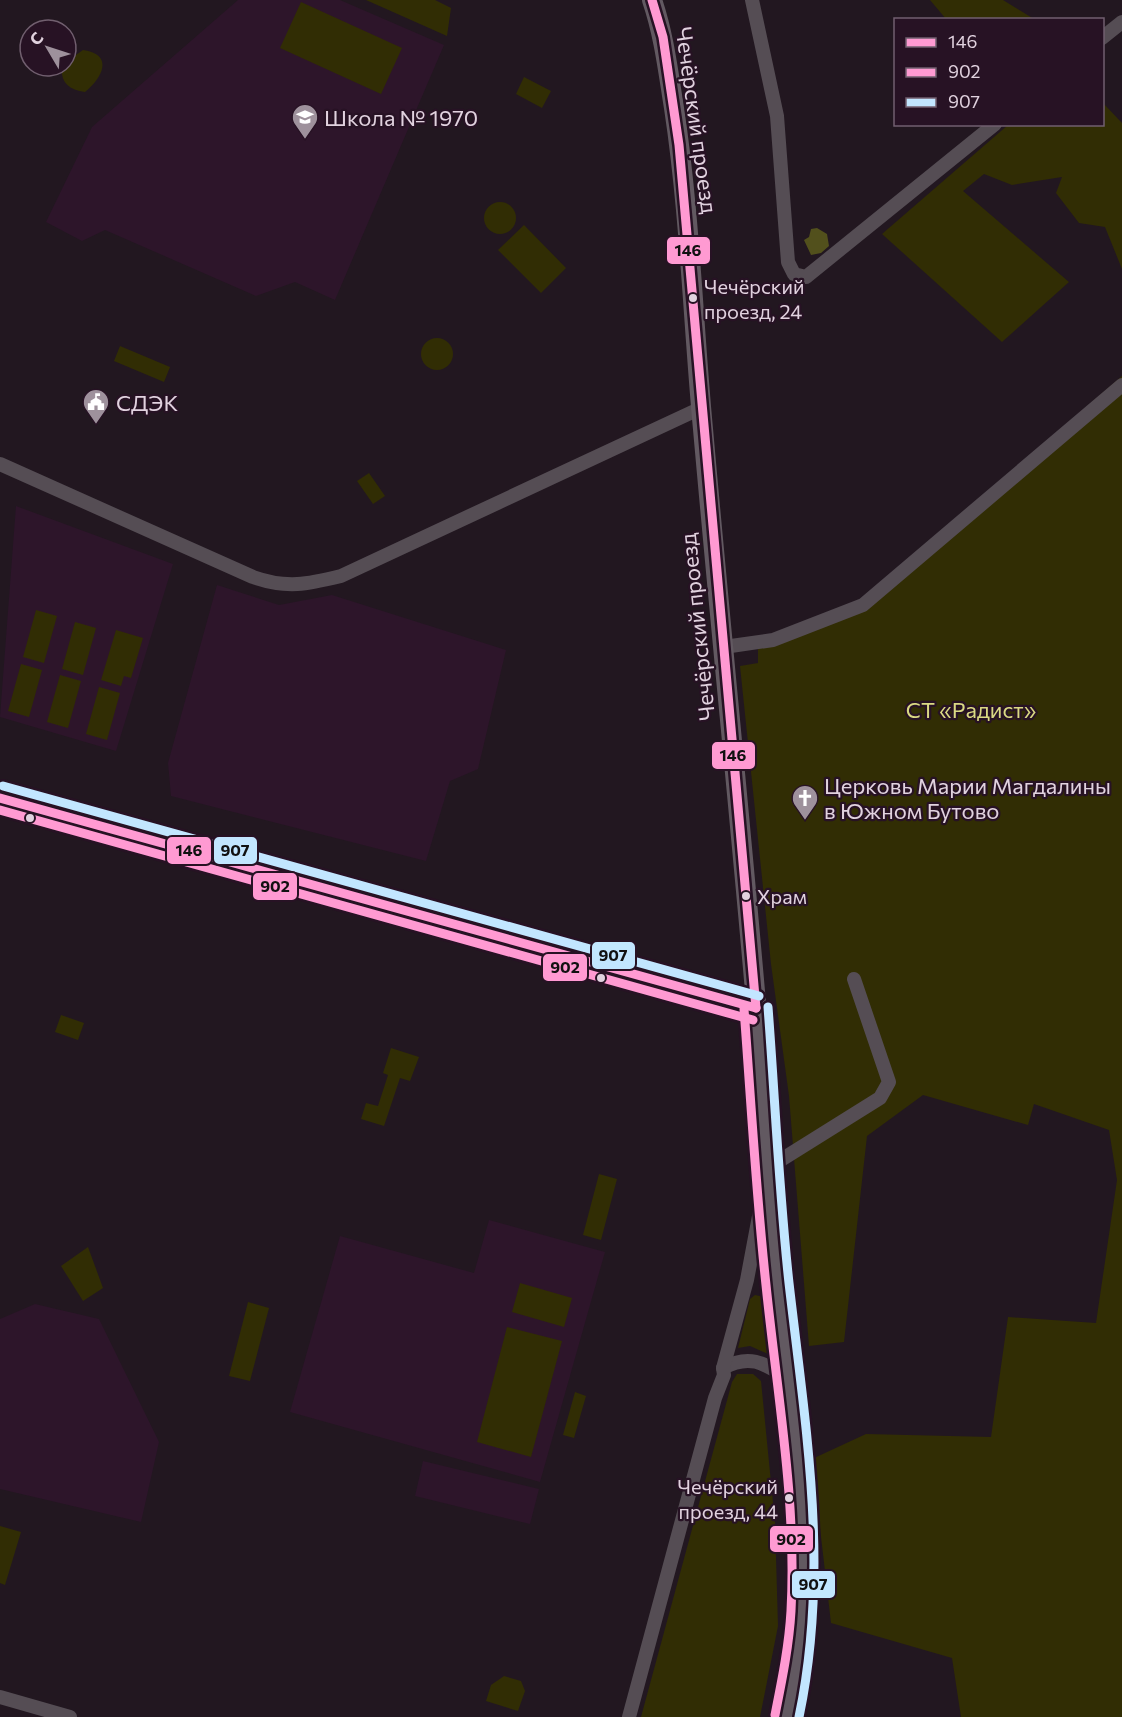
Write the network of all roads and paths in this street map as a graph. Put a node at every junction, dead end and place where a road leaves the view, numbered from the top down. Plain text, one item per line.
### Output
1 (652, 0) edge
2 (752, 0) edge
3 (1122, 22) edge
4 (1104, 36) edge
5 (993, 126) edge
6 (1122, 385) edge
7 (701, 408) junction
8 (0, 464) edge
9 (724, 647) junction
10 (0, 798) edge
11 (855, 979) dead end
12 (756, 1008) junction
13 (768, 1168) junction
14 (723, 1368) junction
15 (789, 1379) junction
16 (0, 1697) edge
17 (70, 1717) edge
18 (629, 1717) edge
19 (788, 1717) edge

1 - 7 main road, Чечёрский проезд
2 - 5 street
3 - 4 street
6 - 9 street
7 - 8 street
7 - 9 main road, Чечёрский проезд
9 - 12 main road, Чечёрский проезд
10 - 12 main road
11 - 13 street
12 - 13 main road, Чечёрский проезд
13 - 14 street
13 - 15 main road, Чечёрский проезд
14 - 15 street
14 - 18 street
15 - 19 main road, Чечёрский проезд
16 - 17 street

